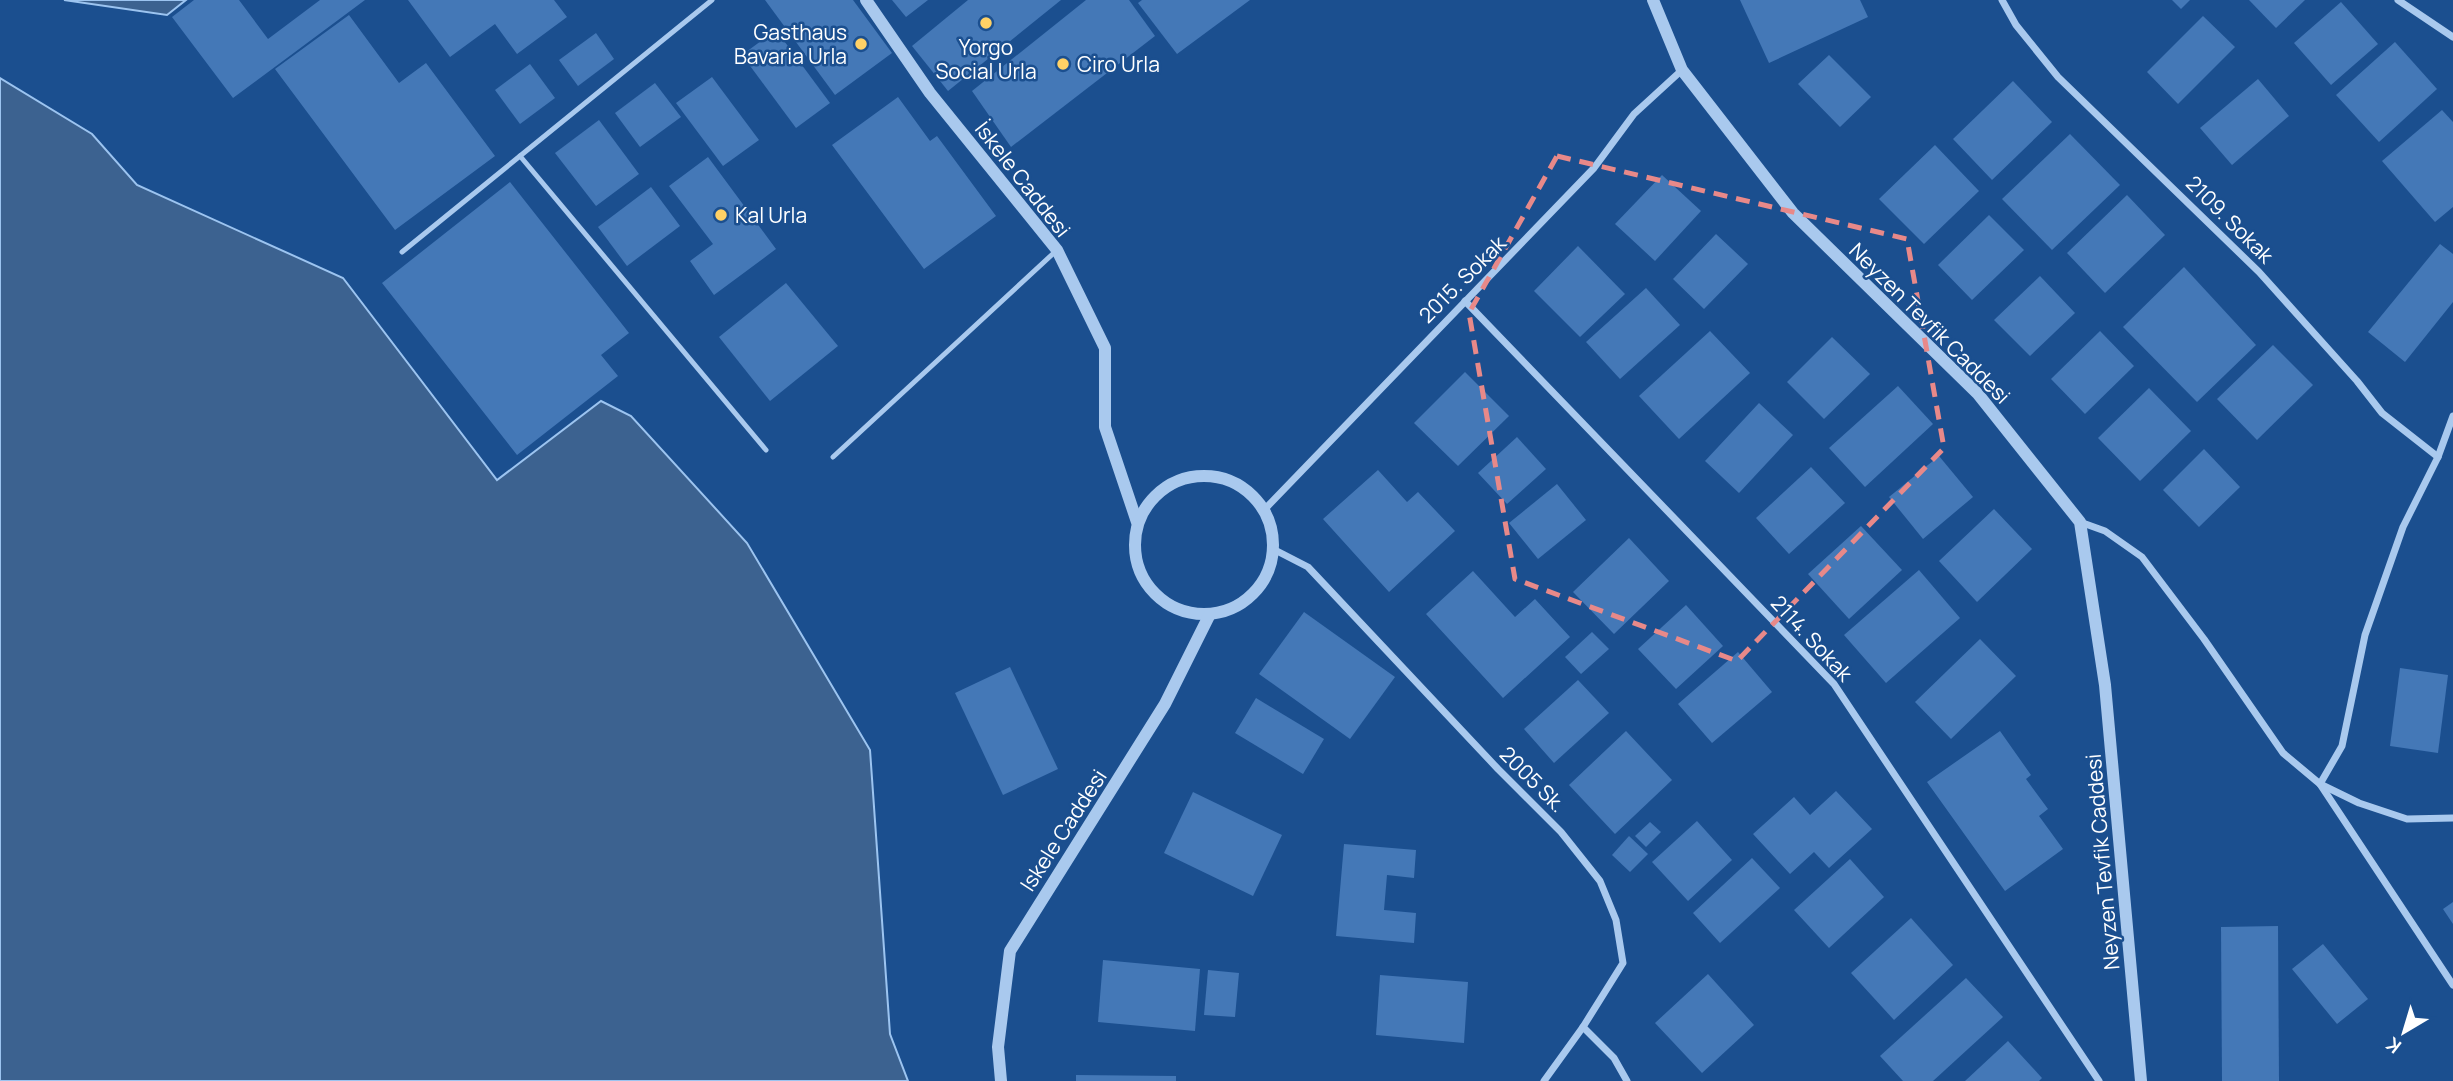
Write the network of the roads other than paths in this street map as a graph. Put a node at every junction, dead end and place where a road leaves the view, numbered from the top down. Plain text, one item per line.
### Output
1 (712, 0) edge
2 (866, 0) edge
3 (1653, 0) edge
4 (2002, 0) edge
5 (2398, 0) edge
6 (2453, 37) edge
7 (1682, 69) junction
8 (520, 156) junction
9 (1056, 250) junction
10 (402, 252) dead end
11 (1465, 301) junction
12 (2453, 416) edge
13 (765, 450) dead end
14 (833, 457) dead end
15 (2438, 457) junction
16 (1264, 510) junction
17 (1138, 522) junction
18 (2080, 522) junction
19 (1273, 549) junction
20 (1210, 614) junction
21 (2320, 784) junction
22 (2453, 818) edge
23 (2453, 985) edge
24 (1583, 1027) junction
25 (1000, 1081) edge
26 (1544, 1081) edge
27 (1627, 1081) edge
28 (2099, 1081) edge
29 (2141, 1081) edge

1 - 8 lane
2 - 9 street, İskele Caddesi
3 - 7 street, Neyzen Tevfik Caddesi
4 - 15 street, 2109. Sokak
5 - 6 street
7 - 11 street, 2015. Sokak
7 - 18 street, Neyzen Tevfik Caddesi
8 - 10 lane
8 - 13 lane
9 - 14 lane
9 - 17 street, İskele Caddesi
11 - 16 street, 2015. Sokak
11 - 28 street, 2114. Sokak
12 - 15 street
15 - 21 street
16 - 17 street
16 - 19 street
17 - 20 street
18 - 21 street
18 - 29 street, Neyzen Tevfik Caddesi
19 - 20 street
19 - 24 street, 2005 Sk.
20 - 25 street, Iskele Caddesi
21 - 22 street
21 - 23 street
24 - 26 street, 2005 Sk.
24 - 27 street

